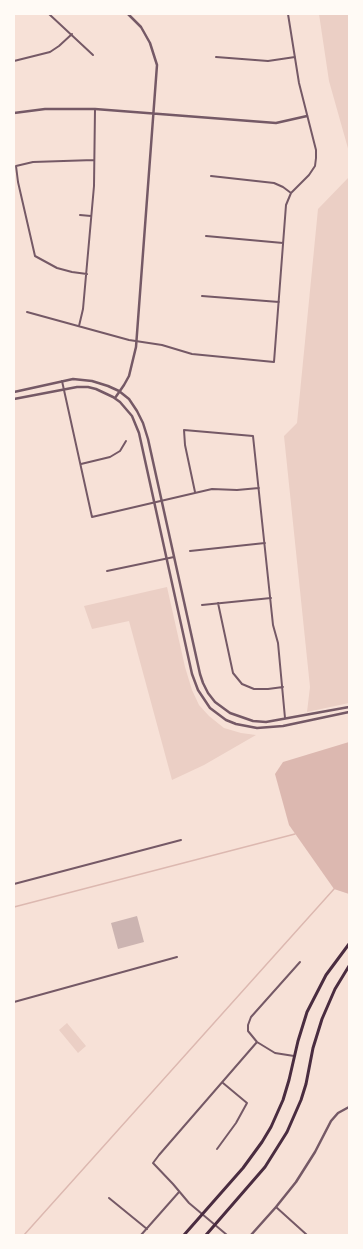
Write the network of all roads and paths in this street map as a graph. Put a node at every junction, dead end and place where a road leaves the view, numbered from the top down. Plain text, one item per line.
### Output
1 (49, 14) edge
2 (128, 14) edge
3 (288, 14) edge
4 (72, 34) junction
5 (94, 55) dead end
6 (216, 57) dead end
7 (295, 57) junction
8 (14, 61) edge
9 (95, 109) junction
10 (14, 113) edge
11 (154, 113) junction
12 (307, 116) junction
13 (94, 160) junction
14 (211, 176) dead end
15 (291, 193) junction
16 (80, 215) dead end
17 (91, 216) junction
18 (206, 236) dead end
19 (283, 243) junction
20 (87, 274) junction
21 (202, 296) dead end
22 (279, 302) junction
23 (27, 312) dead end
24 (79, 326) junction
25 (137, 342) junction
26 (62, 381) junction
27 (64, 389) junction
28 (119, 391) junction
29 (14, 392) edge
30 (115, 398) junction
31 (14, 400) edge
32 (126, 441) dead end
33 (80, 464) junction
34 (259, 488) junction
35 (196, 492) junction
36 (162, 501) junction
37 (154, 502) junction
38 (265, 543) junction
39 (190, 551) dead end
40 (175, 557) junction
41 (166, 559) junction
42 (107, 571) dead end
43 (271, 598) junction
44 (218, 604) junction
45 (202, 605) dead end
46 (283, 687) junction
47 (349, 707) edge
48 (349, 712) edge
49 (285, 718) junction
50 (181, 840) dead end
51 (14, 884) edge
52 (349, 944) edge
53 (177, 957) dead end
54 (300, 962) dead end
55 (349, 966) edge
56 (14, 1002) edge
57 (257, 1042) junction
58 (295, 1056) junction
59 (223, 1083) junction
60 (349, 1107) edge
61 (217, 1149) dead end
62 (179, 1192) junction
63 (109, 1198) dead end
64 (276, 1208) junction
65 (202, 1214) junction
66 (215, 1225) junction
67 (147, 1229) junction
68 (141, 1235) edge
69 (184, 1235) edge
70 (206, 1235) edge
71 (227, 1235) edge
72 (251, 1235) edge
73 (307, 1235) edge

1 - 4 street
2 - 11 street
3 - 7 street
4 - 5 street
4 - 8 street
6 - 7 street
7 - 12 street
9 - 10 street
9 - 11 street
9 - 13 street
11 - 12 street
11 - 25 street
12 - 15 street
13 - 17 street
13 - 20 street
14 - 15 street
15 - 19 street
16 - 17 street
17 - 20 street
18 - 19 street
19 - 22 street
20 - 24 street
21 - 22 street
22 - 25 street
23 - 24 street
24 - 25 street
25 - 28 street
26 - 27 street
26 - 28 street
26 - 29 street
27 - 30 street
27 - 31 street
27 - 33 street
28 - 30 street
28 - 36 street
30 - 37 street
32 - 33 street
33 - 37 street
34 - 35 street
34 - 35 street
34 - 38 street
35 - 36 street
36 - 37 street
36 - 40 street
37 - 41 street
38 - 39 street
38 - 43 street
40 - 41 street
40 - 49 street
41 - 42 street
41 - 48 street
43 - 44 street
43 - 46 street
44 - 45 street
44 - 46 street
46 - 49 street
47 - 49 street
50 - 51 street
52 - 58 main road
53 - 56 street
54 - 57 street
55 - 66 main road
57 - 58 street
57 - 59 street
58 - 65 main road
59 - 61 street
59 - 62 street
60 - 64 street
62 - 65 street
62 - 67 street
63 - 67 street
64 - 72 street
64 - 73 street
65 - 66 street
65 - 69 main road
66 - 70 main road
66 - 71 street
67 - 68 street

